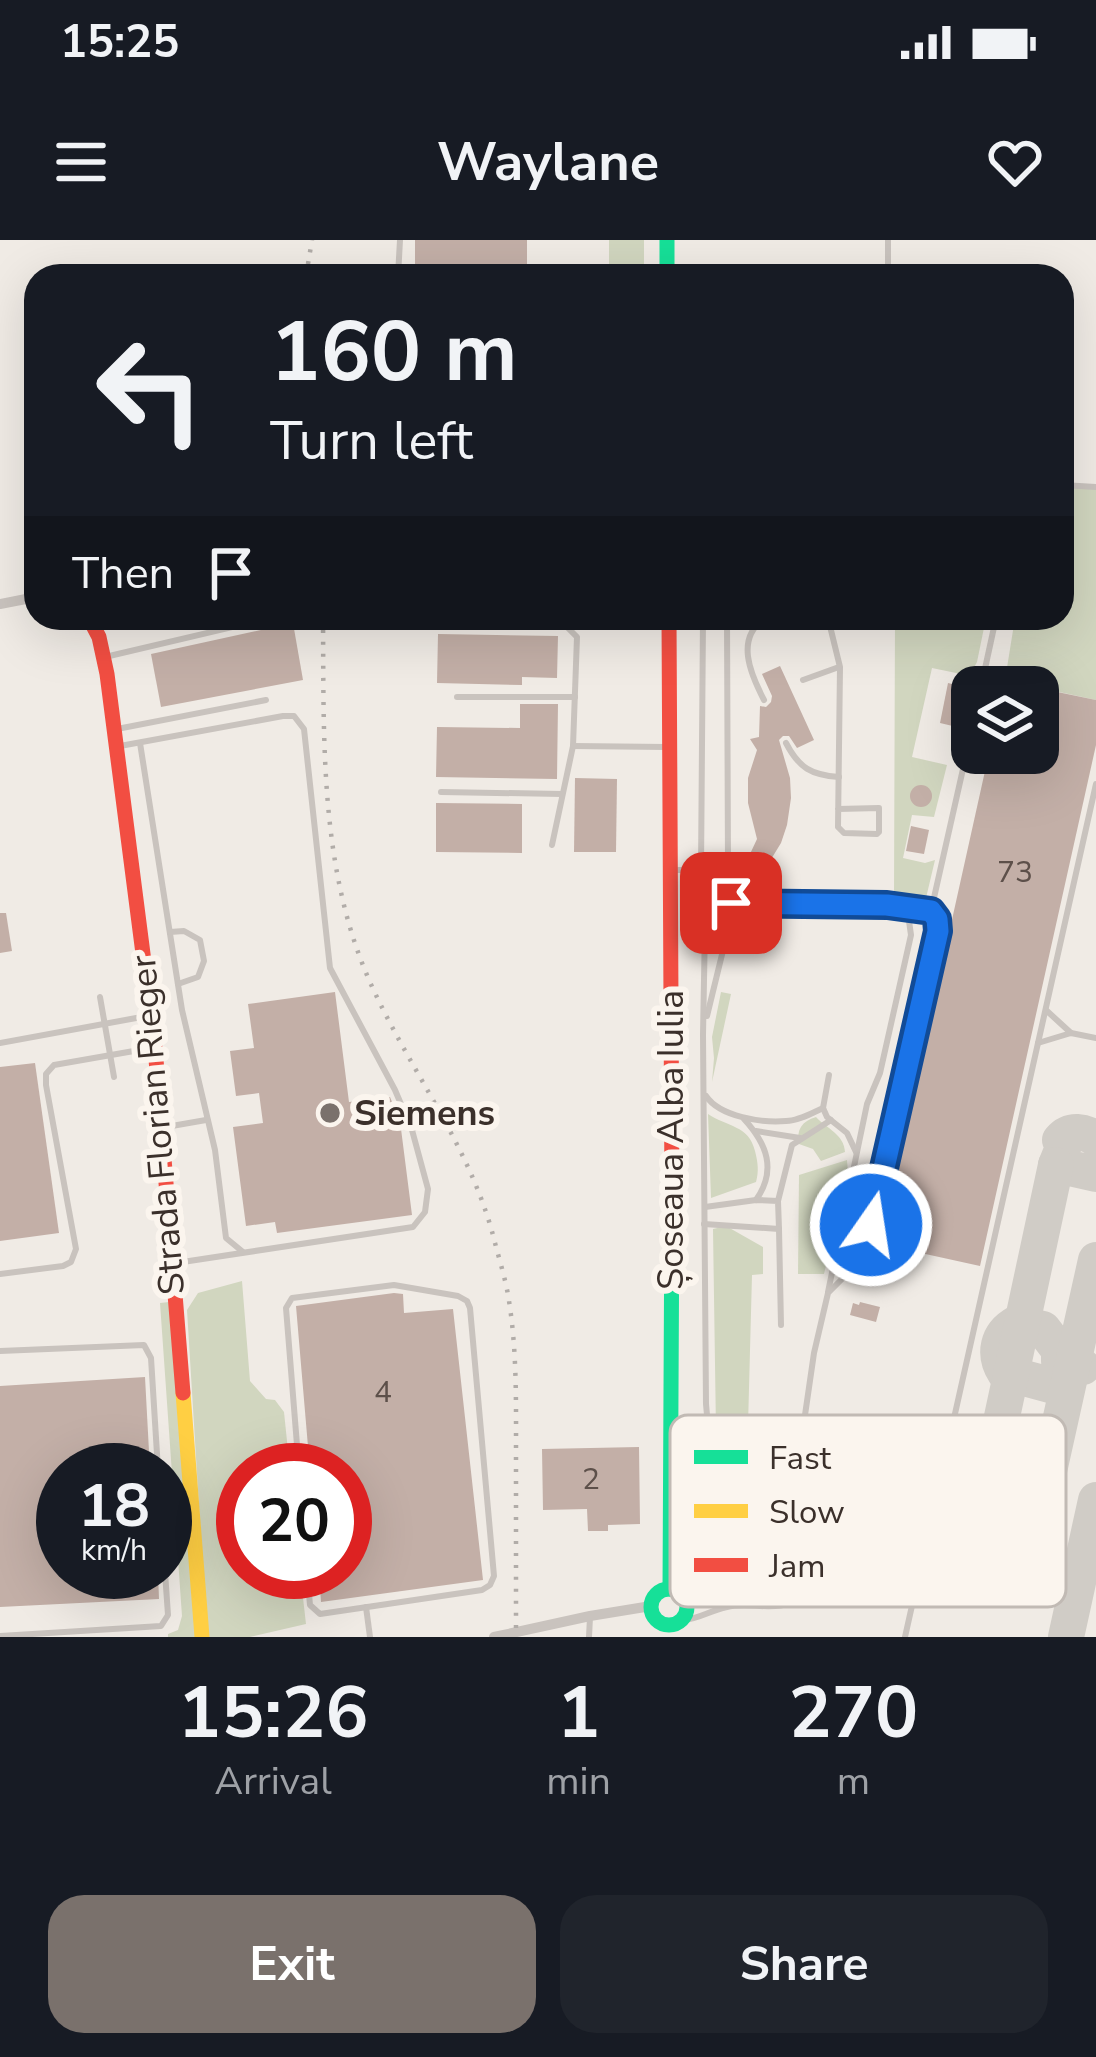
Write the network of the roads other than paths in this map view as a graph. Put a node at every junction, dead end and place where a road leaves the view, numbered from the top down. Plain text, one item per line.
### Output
1 (95, 630) edge
2 (220, 630) edge
3 (569, 630) edge
4 (669, 630) edge
5 (703, 630) edge
6 (727, 630) edge
7 (750, 630) edge
8 (831, 630) edge
9 (993, 630) edge
10 (104, 657) junction
11 (986, 666) edge
12 (840, 667) junction
13 (803, 680) dead end
14 (457, 697) dead end
15 (575, 697) junction
16 (266, 700) dead end
17 (764, 700) dead end
18 (115, 738) junction
19 (140, 742) junction
20 (786, 743) dead end
21 (574, 746) junction
22 (669, 747) junction
23 (962, 774) edge
24 (839, 777) junction
25 (1096, 784) edge
26 (441, 792) dead end
27 (562, 794) junction
28 (838, 809) junction
29 (552, 845) dead end
30 (670, 870) junction
31 (701, 870) junction
32 (899, 906) junction
33 (931, 911) junction
34 (738, 926) dead end
35 (170, 932) junction
36 (178, 984) junction
37 (100, 998) dead end
38 (1046, 1009) junction
39 (151, 1015) junction
40 (106, 1024) junction
41 (1071, 1033) junction
42 (703, 1035) junction
43 (1096, 1038) edge
44 (0, 1043) edge
45 (1038, 1043) junction
46 (155, 1047) junction
47 (111, 1054) junction
48 (829, 1075) dead end
49 (115, 1077) dead end
50 (704, 1093) junction
51 (823, 1108) junction
52 (740, 1115) junction
53 (207, 1120) junction
54 (831, 1120) junction
55 (162, 1128) junction
56 (756, 1131) junction
57 (801, 1138) junction
58 (857, 1155) junction
59 (756, 1200) junction
60 (778, 1201) junction
61 (705, 1207) junction
62 (704, 1224) junction
63 (779, 1228) junction
64 (242, 1252) junction
65 (172, 1264) junction
66 (0, 1274) edge
67 (828, 1293) junction
68 (781, 1325) dead end
69 (0, 1351) edge
70 (674, 1415) edge
71 (707, 1415) edge
72 (805, 1415) edge
73 (955, 1415) edge
74 (156, 1443) edge
75 (297, 1443) edge
76 (670, 1593) edge
77 (167, 1599) edge
78 (309, 1599) edge
79 (367, 1606) junction
80 (651, 1606) junction
81 (724, 1607) edge
82 (912, 1607) edge
83 (590, 1616) junction
84 (674, 1628) edge
85 (0, 1636) edge
86 (202, 1637) edge
87 (370, 1637) edge
88 (494, 1637) edge
89 (590, 1637) edge
90 (905, 1637) edge

1 - 10 main road, Strada Florian Rieger
2 - 10 lane
3 - 15 lane
4 - 22 main road, Șoseaua Alba Iulia
5 - 31 lane
6 - 31 lane
7 - 17 lane
8 - 12 lane
9 - 11 lane
10 - 18 main road, Strada Florian Rieger
12 - 13 lane
12 - 24 lane
14 - 15 lane
15 - 21 lane
16 - 18 lane
18 - 19 lane
18 - 39 main road, Strada Florian Rieger
19 - 35 lane
19 - 64 lane
20 - 24 lane
21 - 22 lane
21 - 27 lane
22 - 30 main road, Șoseaua Alba Iulia
23 - 33 lane
24 - 28 lane
25 - 38 lane
26 - 27 lane
27 - 29 lane
28 - 28 lane
30 - 31 lane
30 - 70 main road, Șoseaua Alba Iulia
32 - 33 lane
32 - 42 lane
32 - 58 lane
33 - 67 lane
34 - 42 lane
35 - 36 lane
35 - 36 lane
36 - 53 lane
37 - 40 lane
38 - 41 lane
38 - 45 lane
39 - 40 lane
39 - 46 main road, Strada Florian Rieger
40 - 44 lane
40 - 47 lane
41 - 43 lane
41 - 45 lane
42 - 50 lane
45 - 73 lane
46 - 47 lane
46 - 55 main road, Strada Florian Rieger
47 - 49 lane
47 - 66 lane
48 - 51 lane
50 - 52 lane
50 - 61 lane
51 - 52 lane
51 - 54 lane
52 - 56 lane
53 - 55 lane
53 - 64 lane
54 - 57 lane
54 - 58 lane
55 - 65 main road, Strada Florian Rieger
56 - 57 lane
56 - 59 lane
57 - 60 lane
58 - 67 lane
59 - 60 lane
59 - 61 lane
60 - 63 lane
61 - 62 lane
62 - 63 lane
62 - 71 lane
63 - 68 lane
64 - 65 lane
65 - 86 main road, Strada Florian Rieger
67 - 72 lane
69 - 74 lane
75 - 79 lane
76 - 80 main road
77 - 85 lane
78 - 79 lane
79 - 87 lane
80 - 83 street
80 - 84 main road
81 - 84 lane
82 - 90 lane
83 - 88 street
83 - 89 lane

